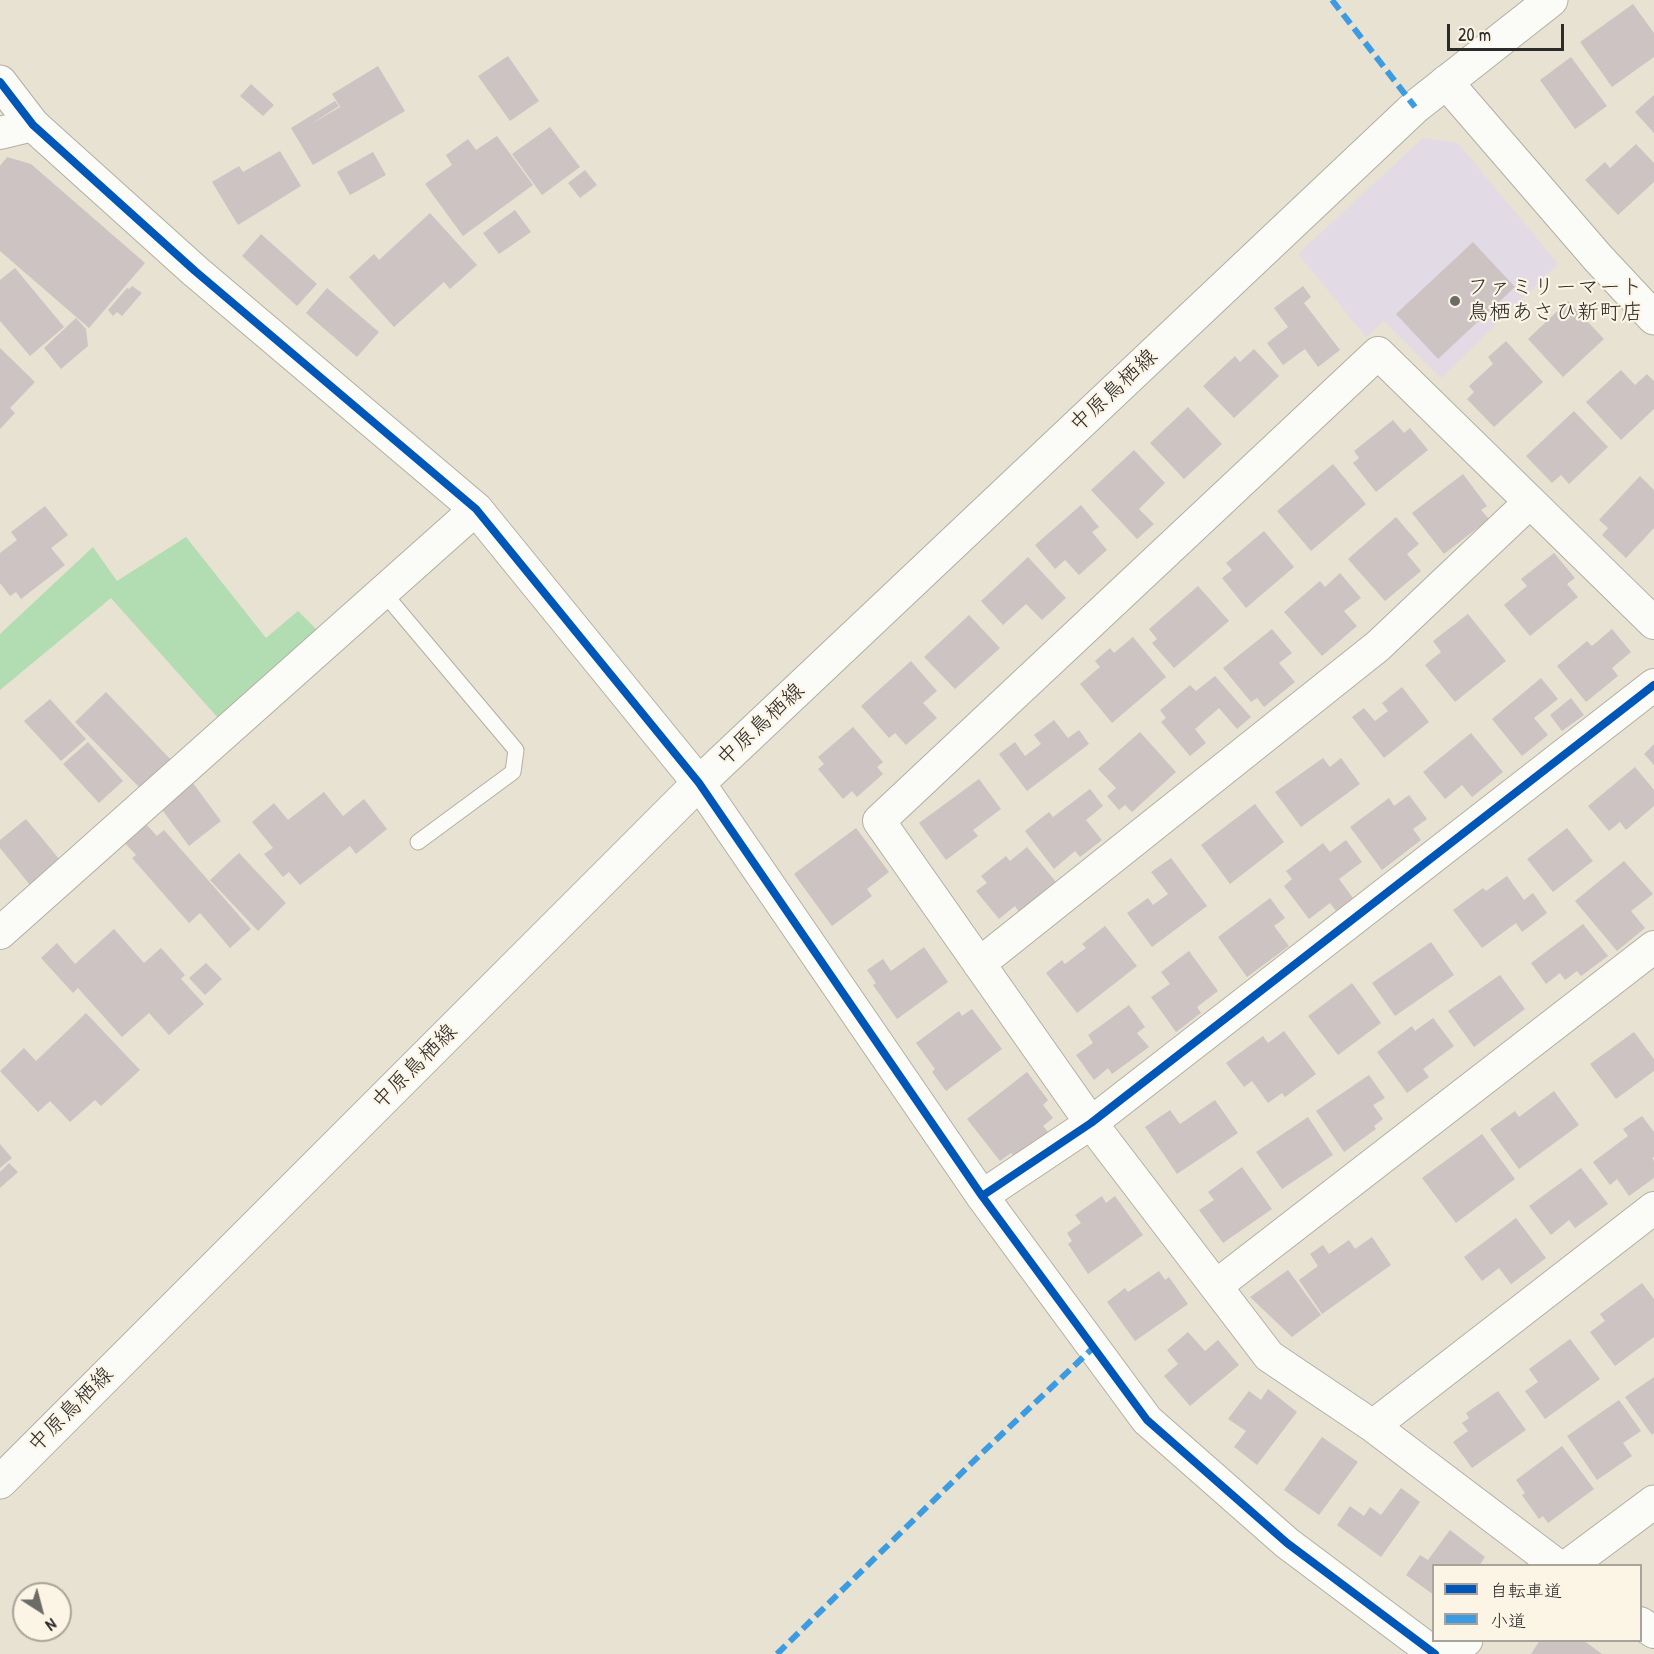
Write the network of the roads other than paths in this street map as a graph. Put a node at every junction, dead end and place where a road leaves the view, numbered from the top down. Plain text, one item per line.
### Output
1 (1551, 0) edge
2 (0, 82) edge
3 (1446, 82) junction
4 (33, 125) junction
5 (0, 133) edge
6 (1654, 318) edge
7 (1530, 502) junction
8 (476, 509) junction
9 (383, 592) junction
10 (1654, 623) edge
11 (1654, 686) edge
12 (699, 783) junction
13 (418, 842) dead end
14 (0, 933) edge
15 (1654, 947) edge
16 (979, 964) junction
17 (1091, 1123) junction
18 (982, 1196) junction
19 (1654, 1208) edge
20 (1216, 1286) junction
21 (1373, 1426) junction
22 (0, 1482) edge
23 (1654, 1502) edge
24 (1555, 1564) edge
25 (1571, 1564) edge
26 (1465, 1642) edge
27 (1435, 1654) edge
28 (1447, 1654) edge

1 - 3 main road, 中原鳥栖線
2 - 4 main road
3 - 6 main road
3 - 12 main road, 中原鳥栖線
4 - 5 street
4 - 8 main road
7 - 10 street
7 - 16 street
7 - 16 street
8 - 9 street
8 - 12 main road
9 - 13 lane
9 - 14 street
11 - 17 street
12 - 18 street
12 - 22 main road, 中原鳥栖線
15 - 20 street
16 - 17 street
17 - 18 street
17 - 20 street
18 - 27 street
19 - 21 street
20 - 21 street
21 - 24 street
23 - 25 main road
26 - 28 main road

